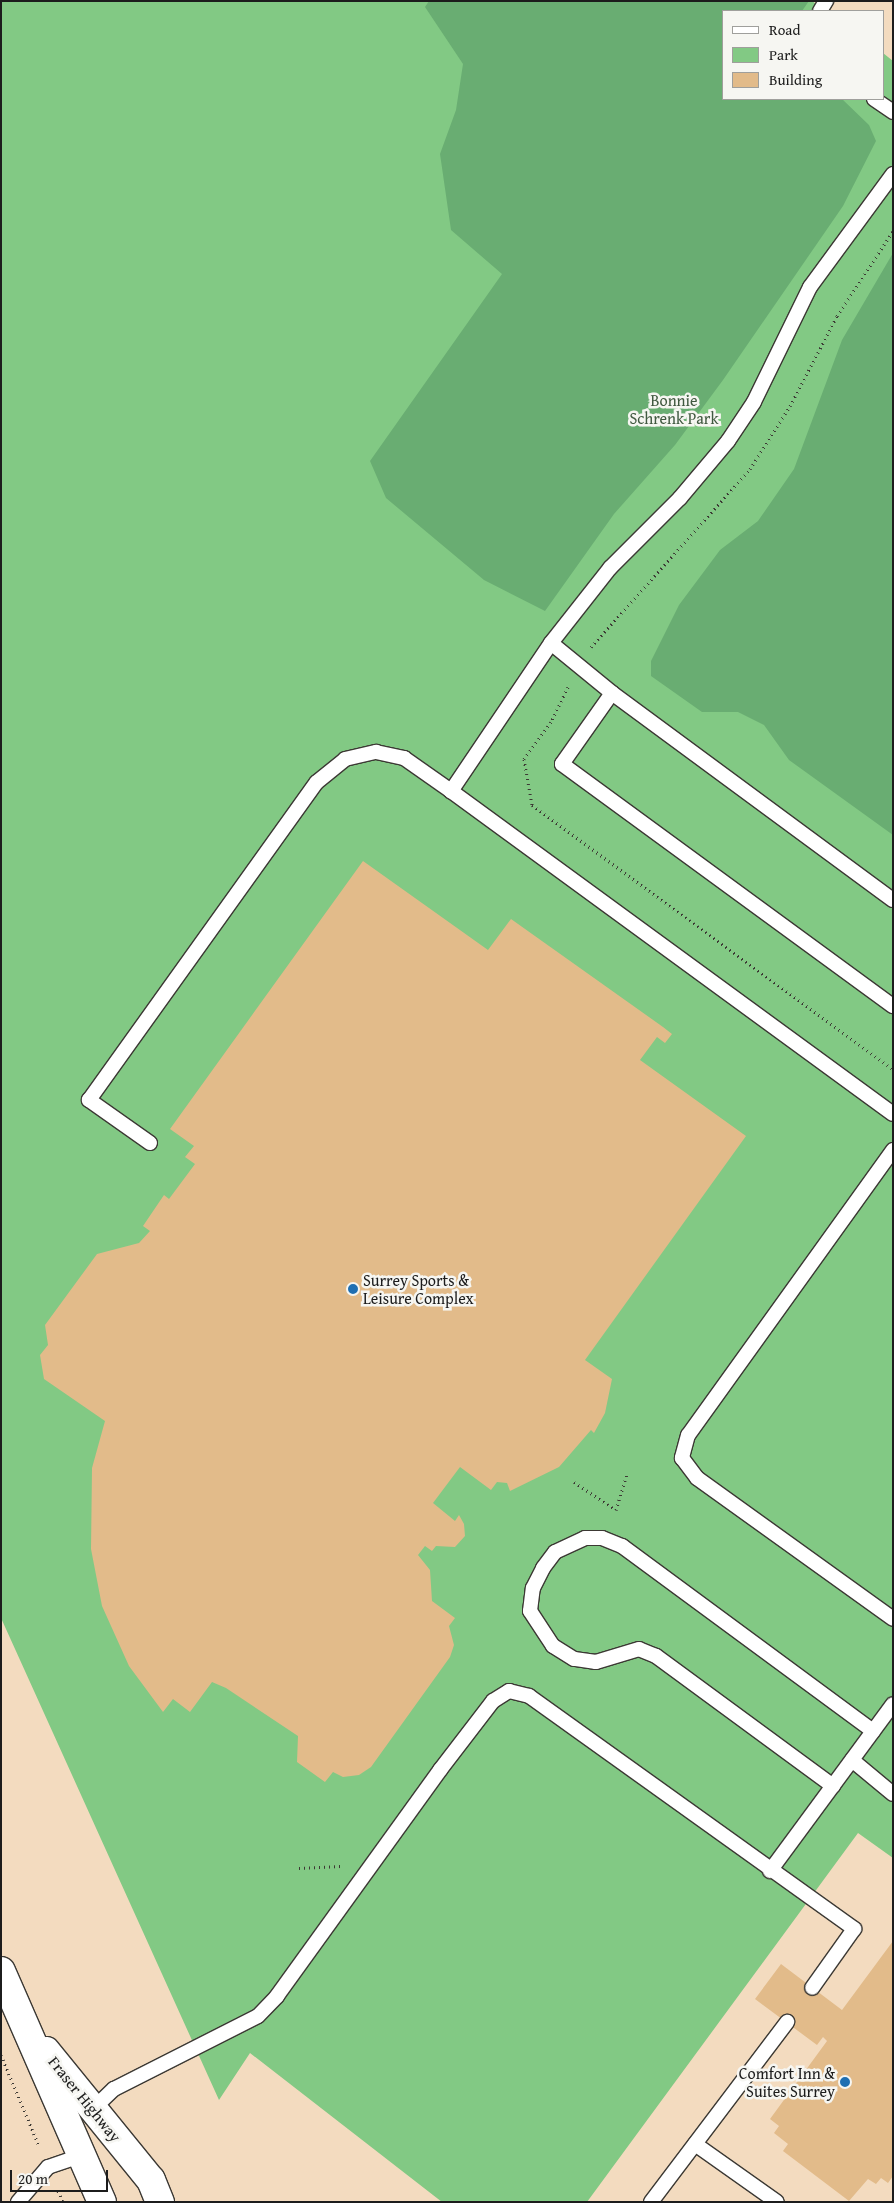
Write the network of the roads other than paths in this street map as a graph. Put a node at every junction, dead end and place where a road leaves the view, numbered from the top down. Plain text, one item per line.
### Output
1 (875, 100) edge
2 (892, 113) edge
3 (892, 171) edge
4 (551, 643) junction
5 (612, 693) junction
6 (452, 791) junction
7 (893, 900) edge
8 (890, 999) edge
9 (893, 1114) edge
10 (150, 1143) dead end
11 (893, 1150) edge
12 (893, 1619) edge
13 (893, 1704) edge
14 (873, 1731) junction
15 (852, 1760) junction
16 (833, 1786) junction
17 (893, 1794) edge
18 (770, 1871) junction
19 (1, 1971) edge
20 (812, 1988) dead end
21 (23, 2022) junction
22 (787, 2022) dead end
23 (93, 2109) junction
24 (695, 2144) junction
25 (82, 2155) junction
26 (18, 2202) edge
27 (102, 2202) edge
28 (160, 2202) edge
29 (651, 2202) edge
30 (777, 2202) edge

1 - 2 lane
3 - 4 lane
4 - 5 lane
4 - 6 lane
5 - 7 lane
5 - 8 lane
6 - 9 lane
6 - 10 lane
11 - 12 lane
13 - 14 lane
14 - 15 lane
14 - 16 lane
15 - 16 lane
15 - 17 lane
16 - 18 lane
18 - 20 lane
18 - 23 lane
19 - 21 main road, Fraser Highway
21 - 23 main road, Fraser Highway
21 - 25 main road, Fraser Highway
22 - 24 lane
23 - 28 main road, Fraser Highway
24 - 29 lane
24 - 30 lane
25 - 26 lane
25 - 27 main road, Fraser Highway

